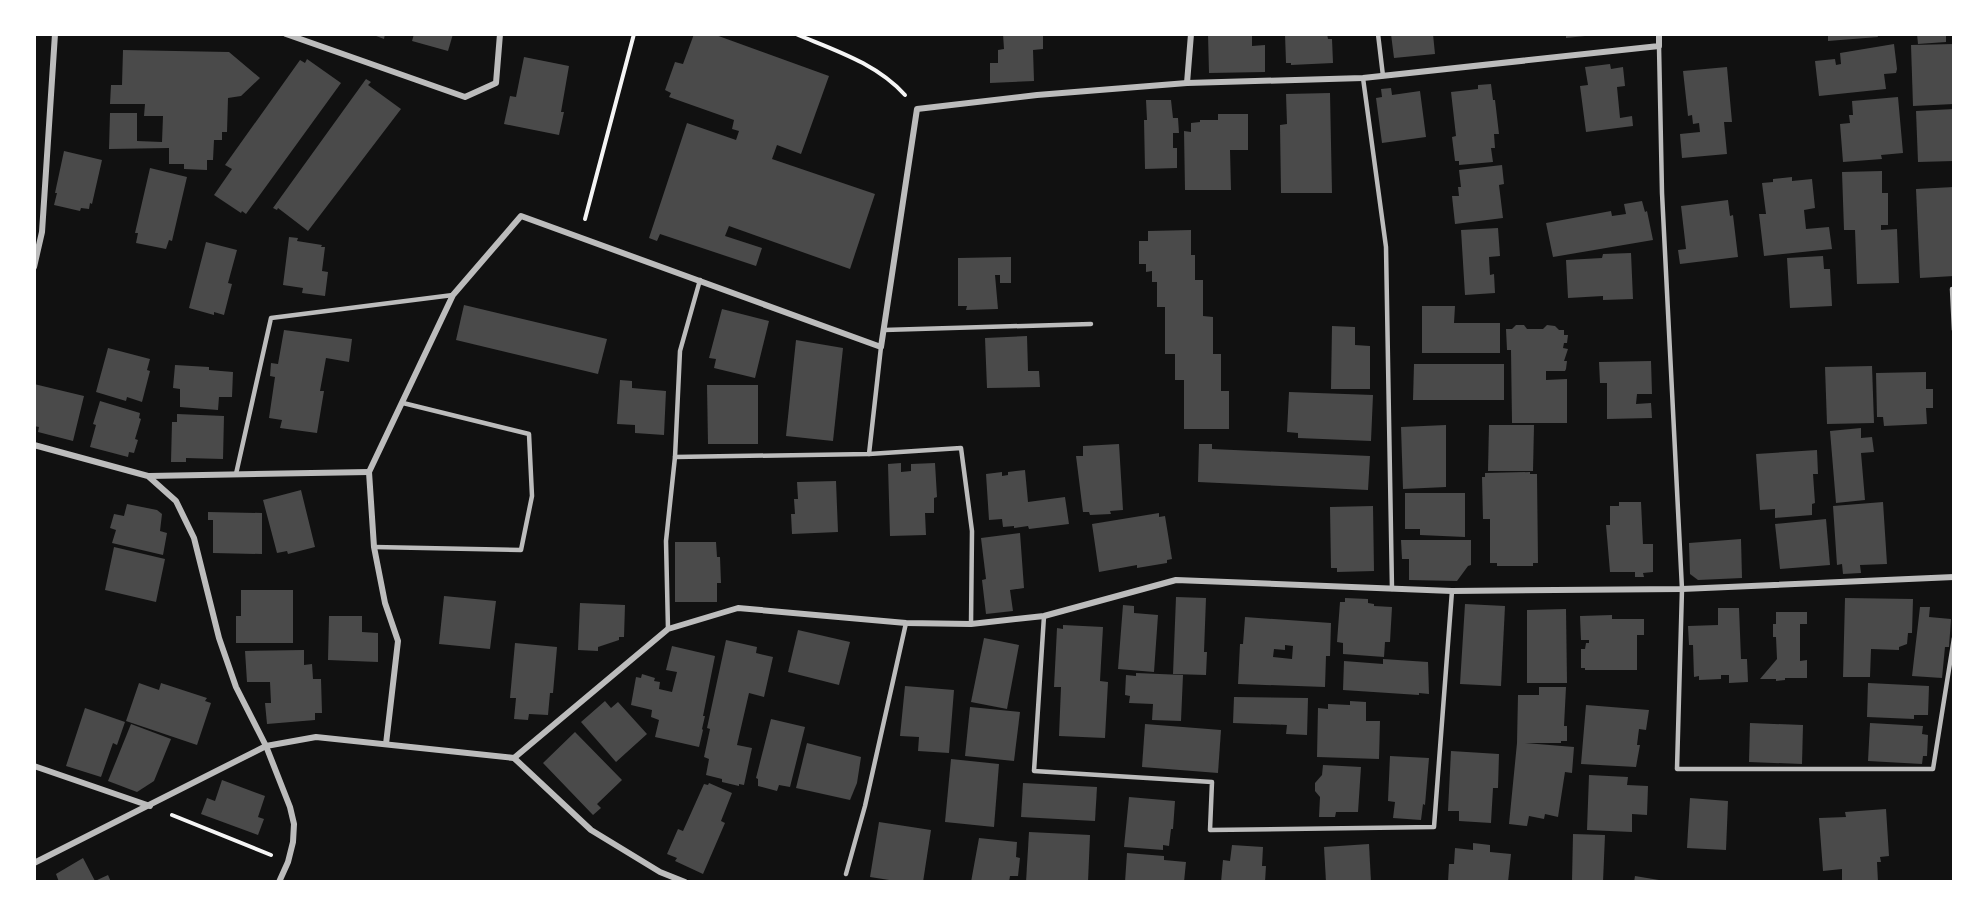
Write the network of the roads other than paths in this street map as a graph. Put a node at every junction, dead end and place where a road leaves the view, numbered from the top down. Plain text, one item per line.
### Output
1 (55, 34) edge
2 (286, 34) edge
3 (500, 34) edge
4 (1191, 34) edge
5 (1378, 34) edge
6 (1659, 34) edge
7 (1659, 46) junction
8 (1383, 76) junction
9 (1363, 78) junction
10 (1187, 83) junction
11 (34, 267) edge
12 (700, 280) junction
13 (1953, 289) edge
14 (453, 295) junction
15 (1091, 324) dead end
16 (884, 330) junction
17 (1953, 330) edge
18 (880, 347) junction
19 (403, 403) junction
20 (34, 445) edge
21 (869, 454) junction
22 (675, 457) junction
23 (369, 472) junction
24 (236, 474) junction
25 (148, 476) junction
26 (374, 547) junction
27 (1953, 577) edge
28 (1682, 588) junction
29 (1392, 589) junction
30 (1452, 591) junction
31 (1044, 616) junction
32 (906, 623) junction
33 (971, 624) junction
34 (668, 629) junction
35 (1953, 638) edge
36 (386, 744) junction
37 (266, 746) junction
38 (514, 758) junction
39 (34, 766) edge
40 (150, 806) junction
41 (34, 863) edge
42 (846, 874) dead end
43 (279, 882) edge
44 (685, 882) edge

1 - 11 street
2 - 3 street
4 - 10 street
5 - 8 lane
6 - 7 street
7 - 8 street
7 - 28 lane
8 - 9 street
9 - 10 street
9 - 29 lane
10 - 16 street
12 - 14 street
12 - 18 street
12 - 22 lane
13 - 17 lane
14 - 19 street
14 - 24 lane
15 - 16 lane
16 - 18 street
18 - 21 lane
19 - 23 street
19 - 26 lane
20 - 25 street
21 - 22 lane
21 - 33 lane
22 - 34 lane
23 - 24 street
23 - 26 street
24 - 25 street
25 - 37 street
26 - 36 street
27 - 28 street
28 - 30 street
28 - 35 lane
29 - 30 street
29 - 31 street
30 - 31 lane
31 - 33 street
32 - 33 street
32 - 34 street
32 - 42 lane
34 - 38 street
36 - 37 street
36 - 38 street
37 - 40 street
37 - 43 street
38 - 44 street
39 - 40 street
40 - 41 street

